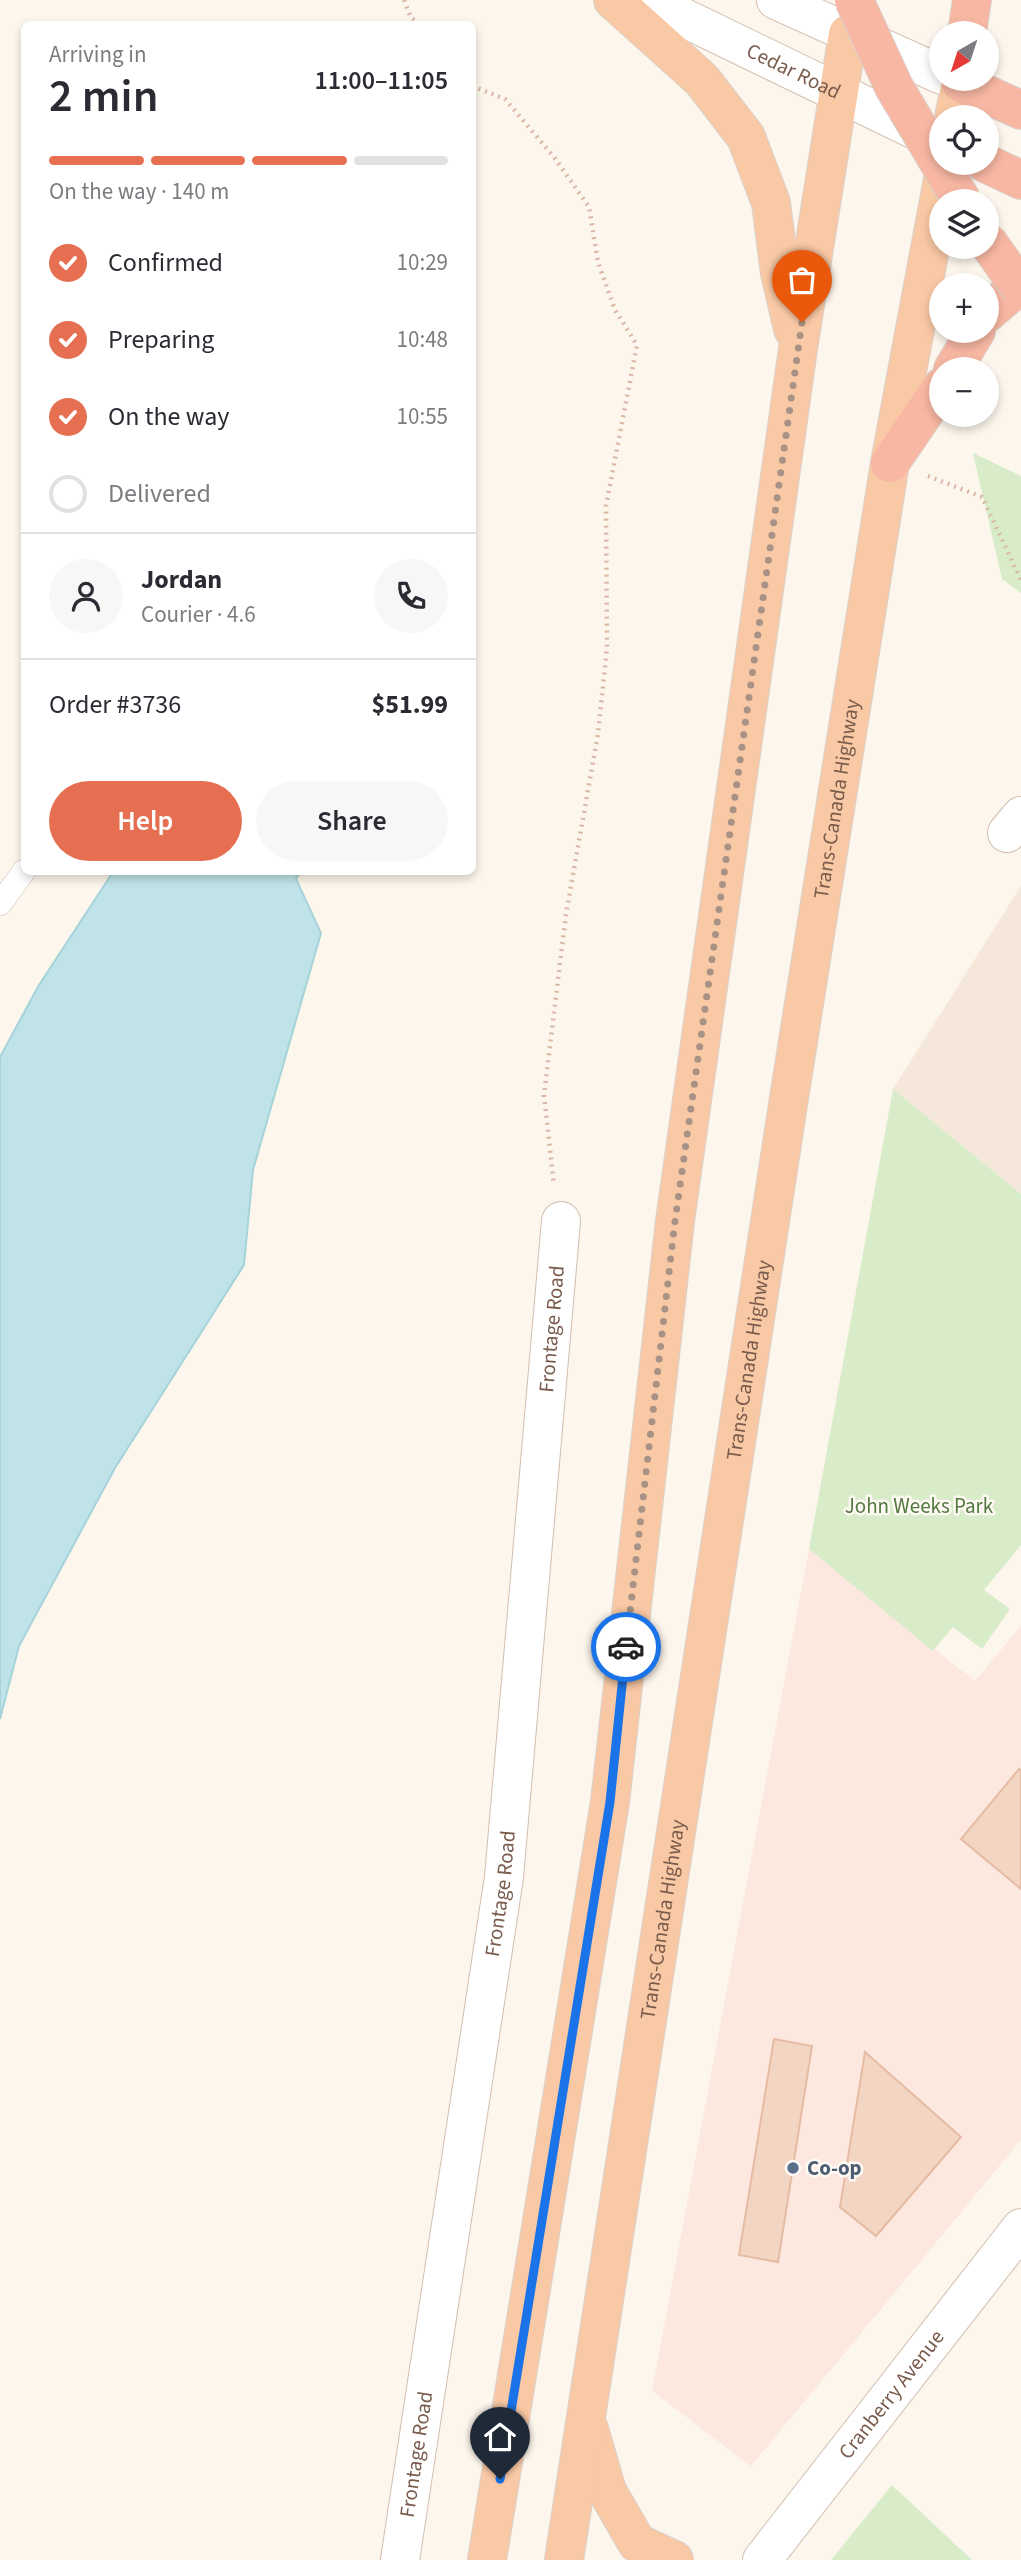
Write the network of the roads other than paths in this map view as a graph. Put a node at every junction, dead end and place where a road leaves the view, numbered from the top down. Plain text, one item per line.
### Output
1 (613, 0) edge
2 (647, 0) edge
3 (776, 0) edge
4 (972, 0) edge
5 (852, 11) edge
6 (969, 21) edge
7 (929, 68) edge
8 (966, 91) edge
9 (840, 93) junction
10 (1021, 110) edge
11 (929, 136) edge
12 (999, 170) edge
13 (944, 175) edge
14 (1021, 180) edge
15 (955, 189) edge
16 (999, 257) edge
17 (1021, 286) edge
18 (999, 303) edge
19 (798, 349) junction
20 (929, 406) edge
21 (890, 463) junction
22 (561, 1221) road end
23 (1018, 2238) edge
24 (585, 2414) junction
25 (400, 2560) edge
26 (487, 2560) edge
27 (564, 2560) edge
28 (674, 2560) edge
29 (762, 2560) edge

1 - 19 highway
2 - 9 street, Cedar Road
3 - 5 street
4 - 6 highway
5 - 7 street
5 - 9 highway
5 - 15 highway, bridge
8 - 10 highway
9 - 11 street, Cedar Road
9 - 19 highway
12 - 14 highway
13 - 21 highway, Trans-Canada Highway
16 - 17 highway, bridge
17 - 18 highway
19 - 26 highway
20 - 21 highway
21 - 24 highway, Trans-Canada Highway
22 - 25 street, Frontage Road
23 - 29 street, Cranberry Avenue
24 - 27 highway, Trans-Canada Highway
24 - 28 highway

